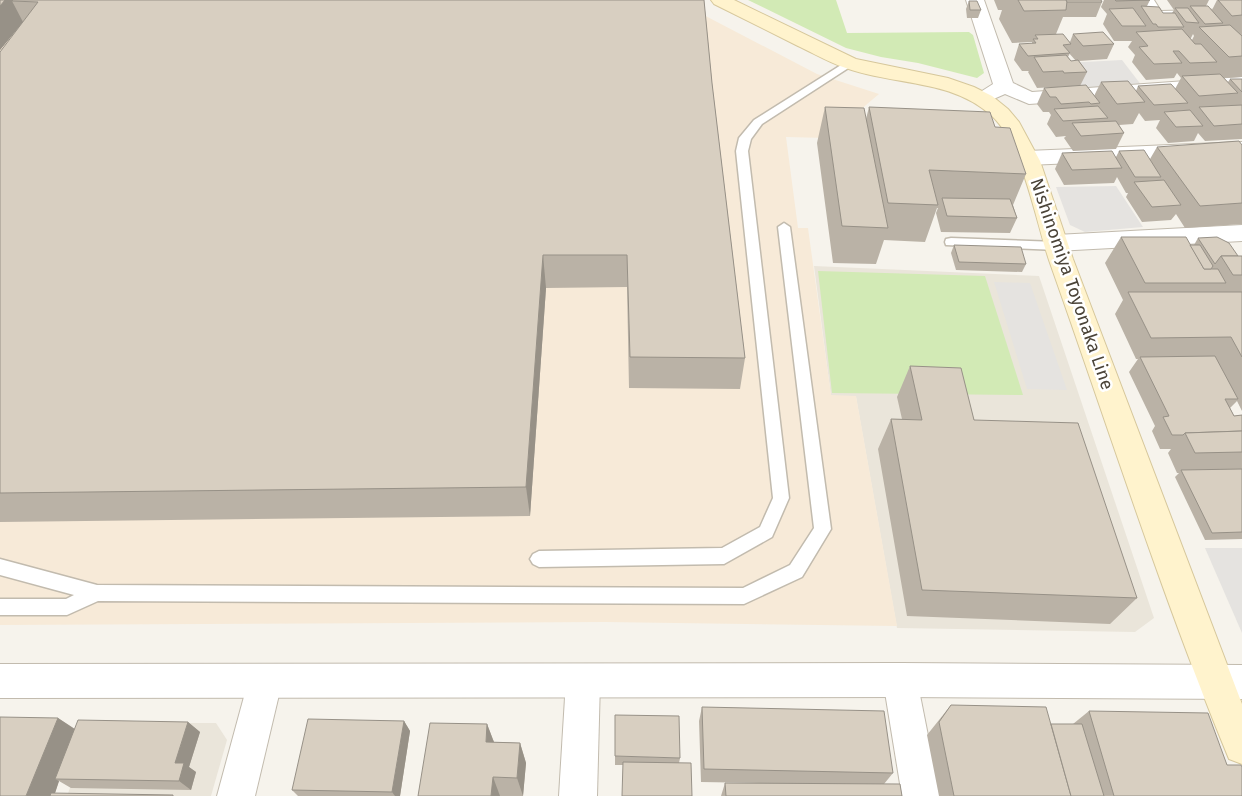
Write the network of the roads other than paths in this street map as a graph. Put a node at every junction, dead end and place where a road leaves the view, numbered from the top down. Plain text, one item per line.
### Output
1 (720, 0) edge
2 (975, 0) edge
3 (1145, 0) edge
4 (1242, 14) edge
5 (849, 63) junction
6 (1242, 83) edge
7 (1004, 86) junction
8 (982, 100) junction
9 (1242, 149) edge
10 (1027, 158) junction
11 (784, 227) dead end
12 (1235, 233) edge
13 (951, 242) dead end
14 (1056, 245) junction
15 (1242, 254) edge
16 (539, 559) dead end
17 (0, 567) edge
18 (97, 593) junction
19 (0, 607) edge
20 (900, 680) junction
21 (0, 681) edge
22 (583, 681) junction
23 (265, 682) junction
24 (1228, 682) edge
25 (1242, 746) edge
26 (236, 796) edge
27 (578, 796) edge
28 (921, 796) edge

1 - 5 main road, Nishinomiya Toyonaka Line
2 - 7 street
3 - 4 street
5 - 8 main road, Nishinomiya Toyonaka Line
5 - 16 lane
6 - 7 street
7 - 8 street
8 - 10 main road, Nishinomiya Toyonaka Line
9 - 10 street
10 - 14 main road, Nishinomiya Toyonaka Line
11 - 18 lane
12 - 14 street
12 - 15 street
13 - 14 lane
14 - 24 main road, Nishinomiya Toyonaka Line
17 - 18 lane
18 - 19 lane
20 - 22 street
20 - 24 street
20 - 28 street
21 - 23 street
22 - 23 street
22 - 27 street
23 - 26 street
24 - 25 main road, Nishinomiya Toyonaka Line

